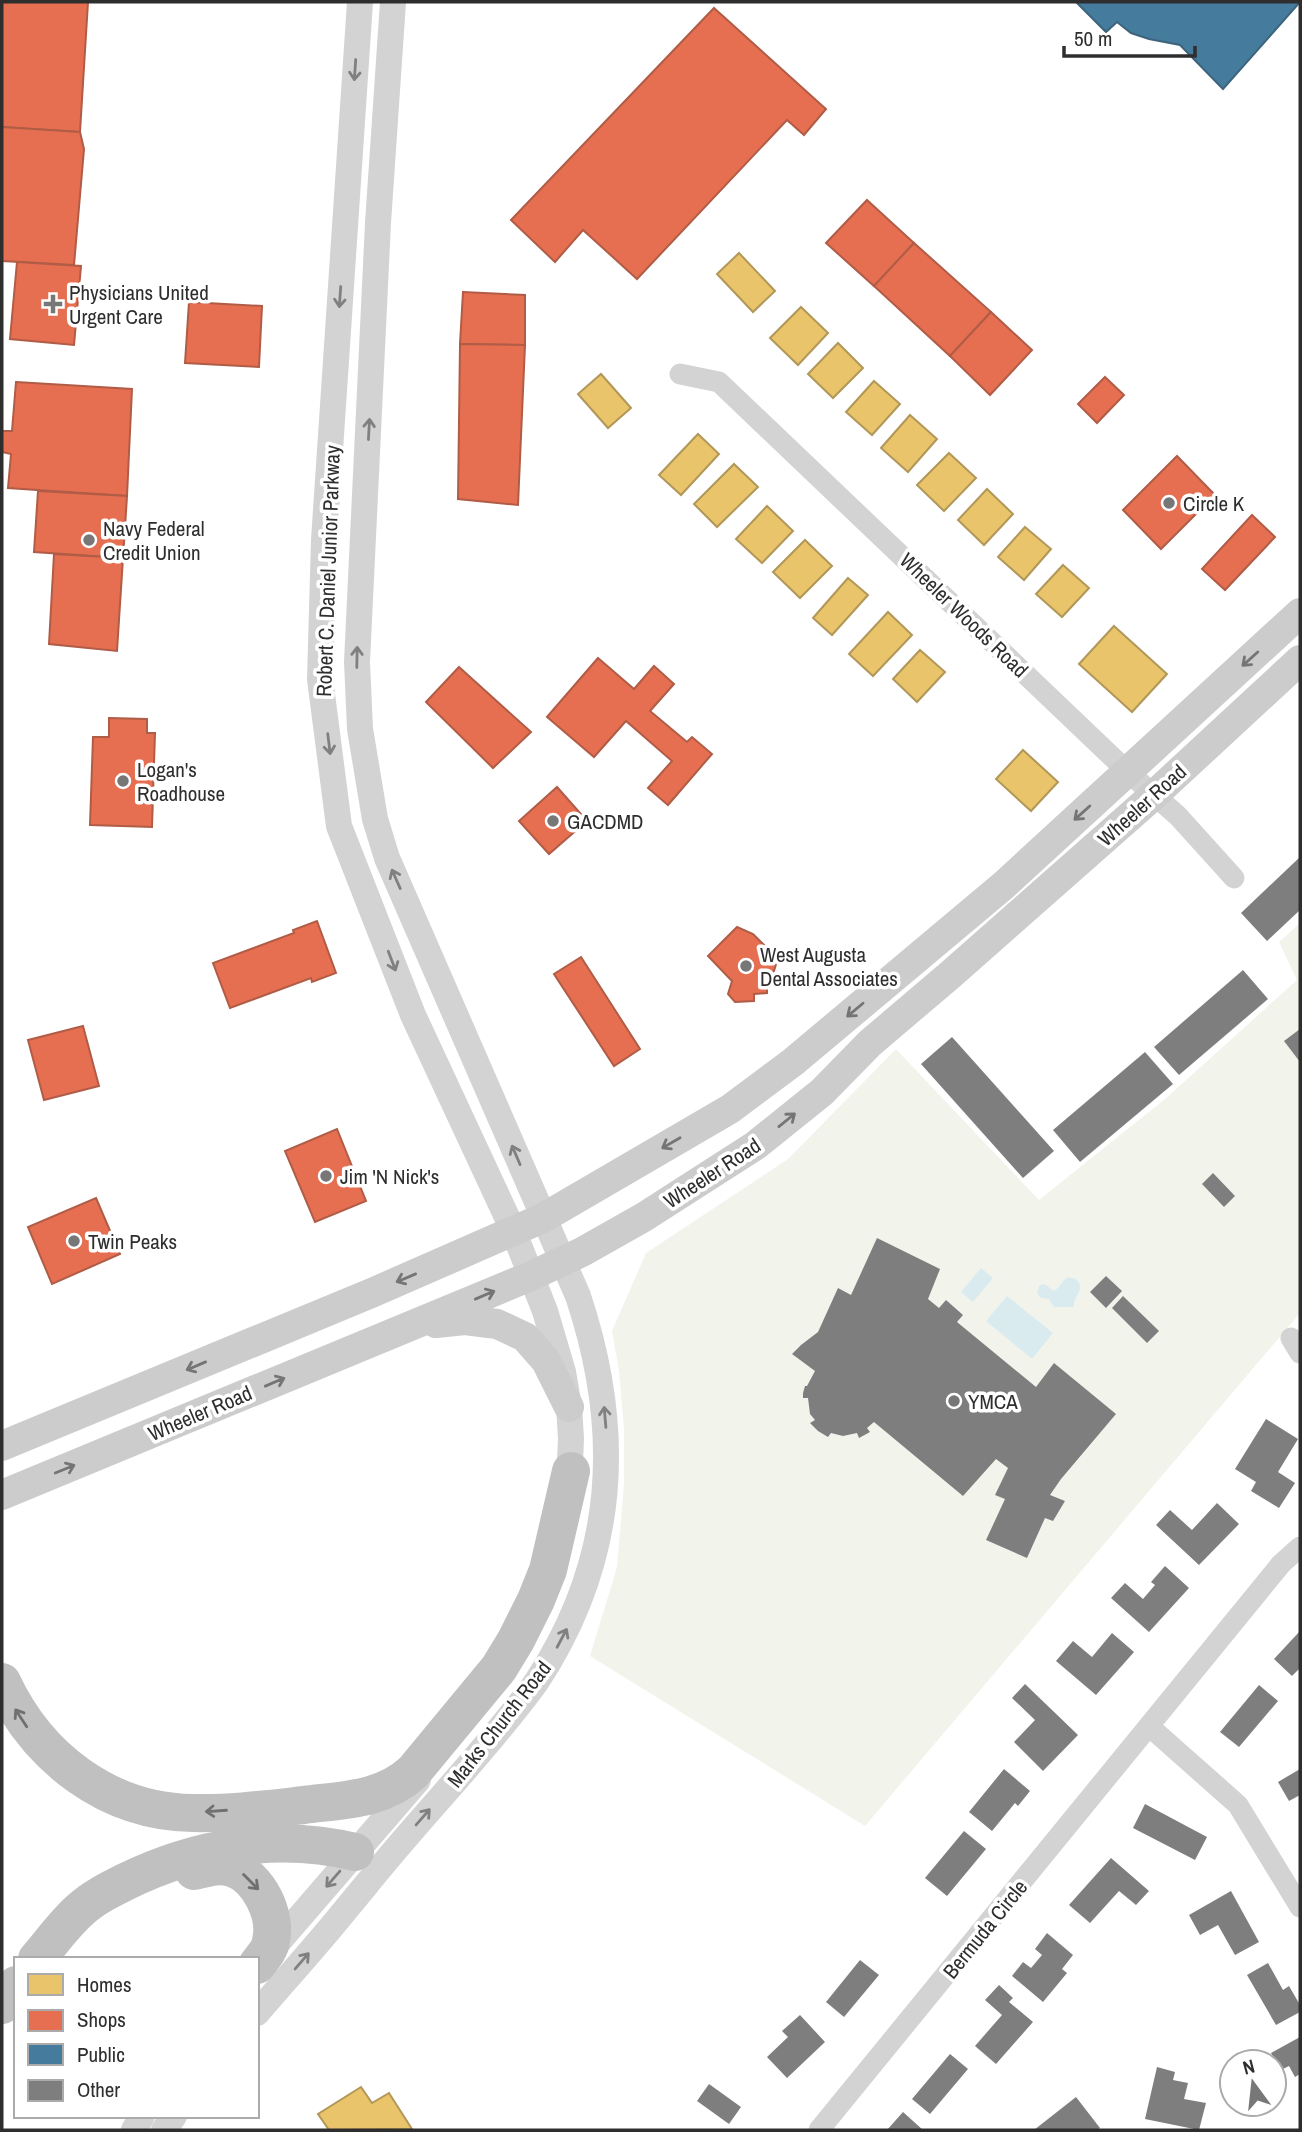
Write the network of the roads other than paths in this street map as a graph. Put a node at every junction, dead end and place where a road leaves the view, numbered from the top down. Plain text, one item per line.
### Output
1 (360, 2) edge
2 (393, 2) edge
3 (680, 374) dead end
4 (1300, 613) edge
5 (1300, 660) edge
6 (1128, 772) junction
7 (1154, 795) junction
8 (1234, 878) dead end
9 (543, 1218) junction
10 (513, 1230) junction
11 (562, 1260) junction
12 (531, 1276) junction
13 (411, 1325) junction
14 (569, 1406) junction
15 (2, 1447) edge
16 (571, 1471) junction
17 (2, 1495) edge
18 (1300, 1547) edge
19 (2, 1682) edge
20 (1150, 1727) junction
21 (284, 1807) junction
22 (367, 1861) junction
23 (1300, 1907) edge
24 (41, 1957) edge
25 (42, 1957) edge
26 (259, 1963) edge
27 (259, 1964) edge
28 (14, 1988) edge
29 (2, 2005) edge
30 (259, 2010) edge
31 (819, 2130) edge

1 -> 10 street, Robert C. Daniel Junior Parkway
9 -> 2 street, Robert C. Daniel Junior Parkway
3 - 6 street, Wheeler Woods Road
4 -> 6 main road, Wheeler Road
5 - 7 main road, Wheeler Road
6 - 7 street, Wheeler Woods Road
6 -> 9 main road, Wheeler Road
7 - 8 street, Wheeler Woods Road
11 -> 7 main road, Wheeler Road
9 - 10 main road, Wheeler Road
9 - 11 street, Marks Church Road
10 - 12 street, Marks Church Road
10 -> 15 main road, Wheeler Road
11 - 12 main road, Wheeler Road
22 -> 11 street, Marks Church Road
13 -> 12 main road, Wheeler Road
12 - 14 street, Marks Church Road
13 - 14 main road
17 -> 13 main road, Wheeler Road
14 - 16 street, Marks Church Road
16 - 21 highway
16 - 22 street, Marks Church Road
18 - 20 street, Bermuda Circle
21 -> 19 highway
20 - 23 street
20 - 31 street, Bermuda Circle
21 - 22 highway
22 - 24 highway
22 -> 27 street, Marks Church Road
30 -> 22 street, Marks Church Road
25 -> 26 highway
28 - 29 highway

